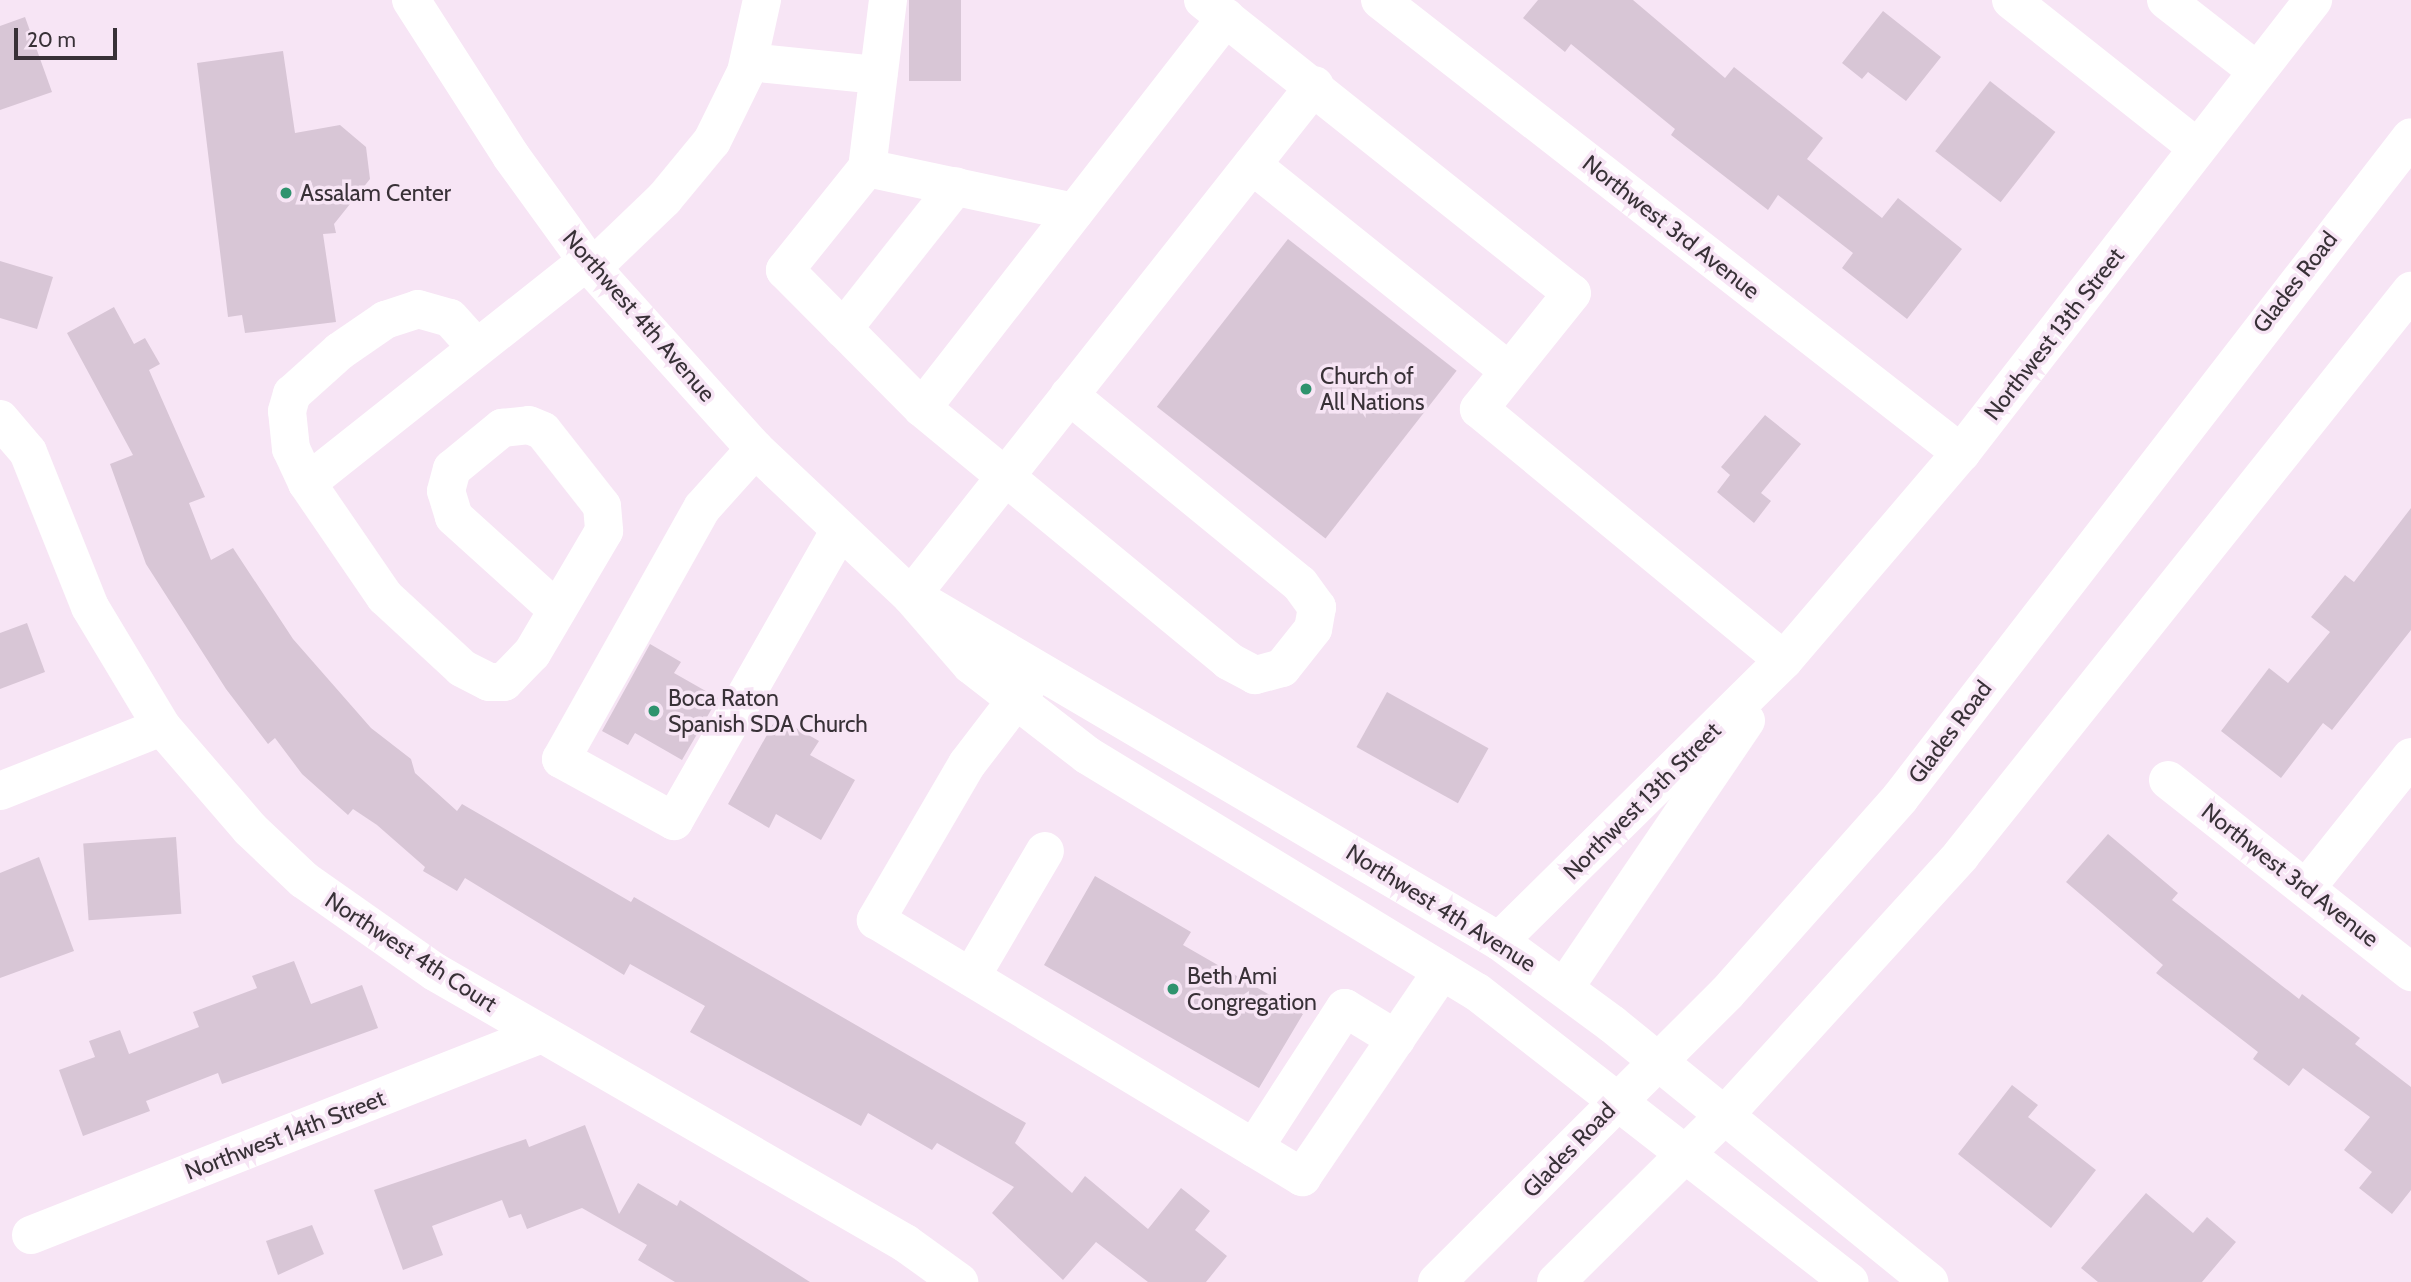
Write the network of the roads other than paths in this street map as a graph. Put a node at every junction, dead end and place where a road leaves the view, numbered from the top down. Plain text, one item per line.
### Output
1 (411, 0) edge
2 (762, 0) edge
3 (888, 0) edge
4 (1380, 0) edge
5 (2011, 0) edge
6 (2166, 0) edge
7 (2313, 0) edge
8 (1214, 9) edge
9 (749, 62) junction
10 (2257, 71) junction
11 (878, 75) junction
12 (1315, 85) junction
13 (2411, 137) edge
14 (2198, 148) junction
15 (1252, 165) junction
16 (867, 168) junction
17 (956, 186) junction
18 (1074, 212) junction
19 (589, 265) junction
20 (2411, 291) edge
21 (844, 329) junction
22 (477, 348) junction
23 (1509, 371) junction
24 (1069, 395) junction
25 (922, 408) junction
26 (3, 421) edge
27 (755, 449) junction
28 (1961, 453) junction
29 (1003, 478) junction
30 (307, 483) junction
31 (840, 530) junction
32 (911, 596) junction
33 (557, 610) junction
34 (1784, 660) junction
35 (1042, 667) junction
36 (1015, 702) junction
37 (162, 727) junction
38 (2411, 757) edge
39 (2168, 780) dead end
40 (0, 791) edge
41 (1045, 851) dead end
42 (2308, 886) junction
43 (1499, 941) junction
44 (1442, 971) junction
45 (2411, 972) edge
46 (971, 977) junction
47 (1565, 987) junction
48 (539, 1035) junction
49 (1396, 1039) junction
50 (1657, 1059) junction
51 (1619, 1099) junction
52 (1723, 1117) junction
53 (1254, 1148) junction
54 (1688, 1154) junction
55 (31, 1235) dead end
56 (959, 1282) edge
57 (1437, 1282) edge
58 (1556, 1282) edge
59 (1850, 1282) edge
60 (1929, 1282) edge

1 - 19 street, Northwest 4th Avenue
2 - 9 street
3 - 11 street
4 - 28 street, Northwest 3rd Avenue
5 - 14 street
6 - 10 street
7 - 10 street, Northwest 13th Street
8 - 12 street
8 - 18 street
9 - 11 street
9 - 19 street
10 - 14 street, Northwest 13th Street
11 - 16 street
12 - 15 street
12 - 23 street
13 - 50 street, Glades Road
14 - 28 street, Northwest 13th Street
15 - 23 street
15 - 24 street
16 - 17 street
16 - 21 street
17 - 18 street
17 - 21 street
18 - 25 street
19 - 22 street
19 - 27 street, Northwest 4th Avenue
20 - 52 street
21 - 25 street
22 - 30 street
22 - 30 street
23 - 34 street
24 - 29 street
24 - 29 street
25 - 29 street
26 - 37 street, Northwest 4th Court
27 - 31 street, Northwest 4th Avenue
27 - 31 street
28 - 34 street, Northwest 13th Street
29 - 32 street
30 - 33 street
31 - 32 street, Northwest 4th Avenue
32 - 35 street, Northwest 4th Avenue
32 - 36 street, Northwest 4th Avenue
33 - 33 street
34 - 43 street, Northwest 13th Street
34 - 47 street, Northwest 13th Street
35 - 36 street
35 - 43 street, Northwest 4th Avenue
36 - 44 street, Northwest 4th Avenue
36 - 46 street
37 - 40 street
37 - 48 street, Northwest 4th Court
38 - 42 street
39 - 42 street, Northwest 3rd Avenue
41 - 46 street
42 - 45 street, Northwest 3rd Avenue
43 - 47 street, Northwest 4th Avenue
44 - 49 street
44 - 51 street, Northwest 4th Avenue
46 - 53 street
47 - 50 street, Northwest 4th Avenue
48 - 55 street, Northwest 14th Street
48 - 56 street, Northwest 4th Court
49 - 53 street
49 - 53 street
50 - 51 street, Glades Road
50 - 52 street, Northwest 4th Avenue
51 - 54 street, Northwest 4th Avenue
51 - 57 street, Glades Road
52 - 54 street
52 - 60 street, Northwest 4th Avenue
54 - 58 street
54 - 59 street, Northwest 4th Avenue

